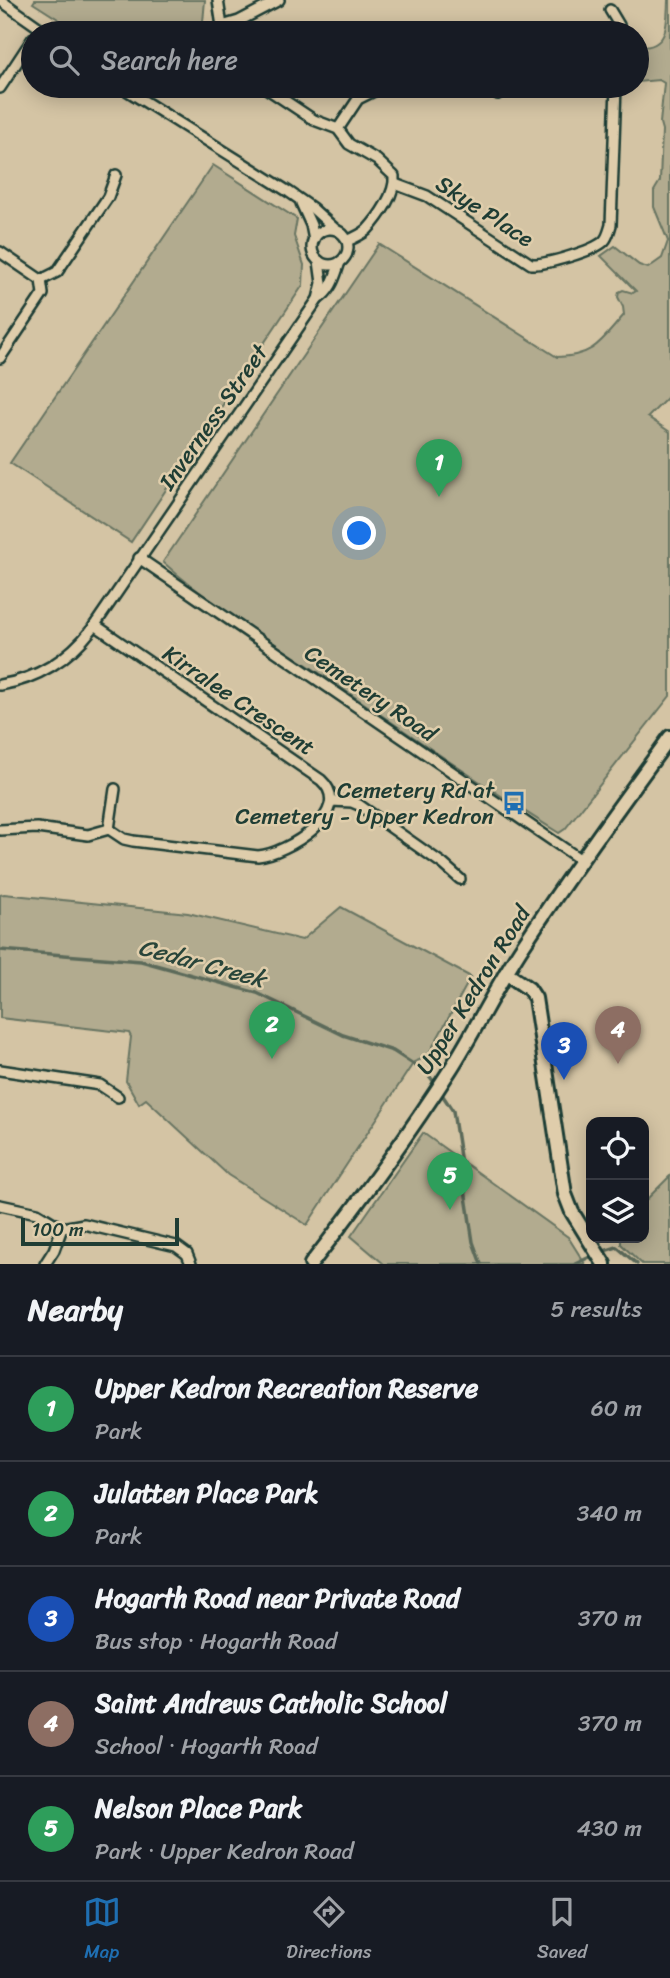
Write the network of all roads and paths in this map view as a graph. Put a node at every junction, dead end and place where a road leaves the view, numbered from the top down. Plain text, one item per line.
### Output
1 (0, 0) edge
2 (218, 0) edge
3 (279, 0) edge
4 (610, 10) dead end
5 (27, 21) edge
6 (221, 21) edge
7 (239, 21) edge
8 (617, 21) edge
9 (21, 56) edge
10 (0, 88) edge
11 (139, 98) edge
12 (281, 98) edge
13 (360, 98) edge
14 (616, 98) edge
15 (338, 129) junction
16 (116, 175) dead end
17 (395, 184) junction
18 (301, 201) junction
19 (335, 229) junction
20 (314, 240) junction
21 (347, 241) junction
22 (0, 252) edge
23 (319, 261) junction
24 (340, 262) junction
25 (41, 280) junction
26 (318, 299) junction
27 (0, 358) edge
28 (139, 558) junction
29 (95, 625) junction
30 (0, 685) edge
31 (670, 737) edge
32 (115, 789) dead end
33 (331, 801) junction
34 (109, 829) junction
35 (0, 830) edge
36 (581, 860) junction
37 (460, 879) dead end
38 (506, 973) junction
39 (0, 1070) edge
40 (118, 1097) dead end
41 (0, 1205) edge
42 (62, 1227) junction
43 (603, 1263) edge
44 (45, 1264) edge
45 (191, 1264) edge
46 (311, 1264) edge

1 - 5 street
2 - 6 street
3 - 7 street
4 - 8 street
9 - 10 street
11 - 18 street
12 - 15 street
13 - 15 street
14 - 17 street, Skye Place
15 - 17 street
16 - 25 street
17 - 21 street
18 - 19 street
18 - 20 street
19 - 20 street
19 - 21 street
20 - 23 street
21 - 24 street
22 - 25 street
23 - 24 street
23 - 26 street
24 - 26 street, Inverness Street
25 - 27 street
26 - 28 street, Inverness Street
28 - 29 street, Inverness Street
28 - 36 street, Cemetery Road
29 - 30 street, Inverness Street
29 - 33 street, Kirralee Crescent
31 - 36 main road, Upper Kedron Road
32 - 34 street
33 - 34 street
33 - 37 street
34 - 35 street
36 - 38 main road, Upper Kedron Road
38 - 43 main road
38 - 46 main road, Upper Kedron Road
39 - 40 street
41 - 42 street
42 - 44 street
42 - 45 street

